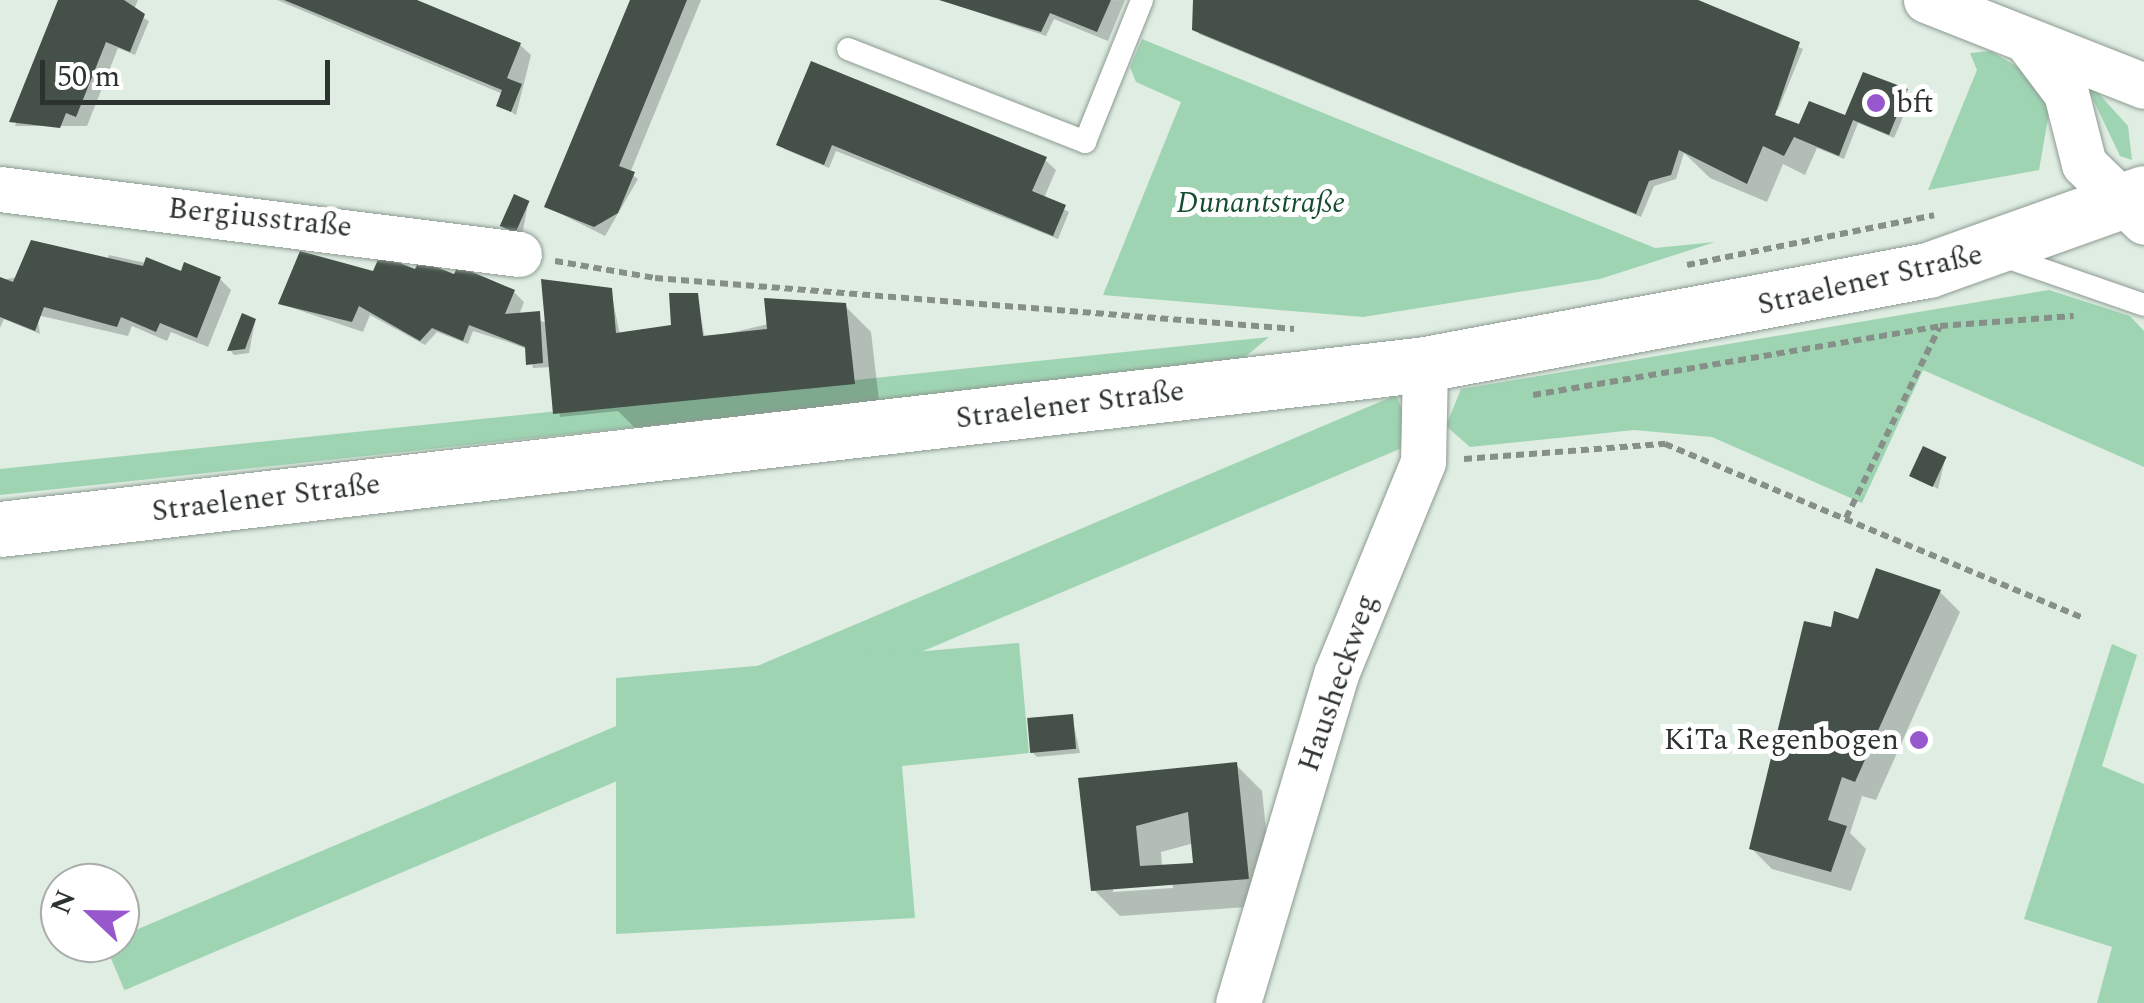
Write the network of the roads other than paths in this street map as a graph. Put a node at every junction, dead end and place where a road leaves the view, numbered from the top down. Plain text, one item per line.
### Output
1 (1142, 0) edge
2 (1926, 0) edge
3 (2026, 40) junction
4 (848, 49) dead end
5 (2144, 86) edge
6 (0, 189) edge
7 (2138, 206) edge
8 (1992, 252) junction
9 (519, 254) road end
10 (2144, 305) edge
11 (1425, 364) junction
12 (0, 529) edge
13 (1238, 1003) edge

1 - 4 lane
2 - 3 street
3 - 5 street
3 - 7 street
6 - 9 street, Bergiusstraße
7 - 8 street, Straelener Straße
8 - 10 lane
8 - 11 street, Straelener Straße
11 - 12 street, Straelener Straße
11 - 13 street, Hausheckweg

